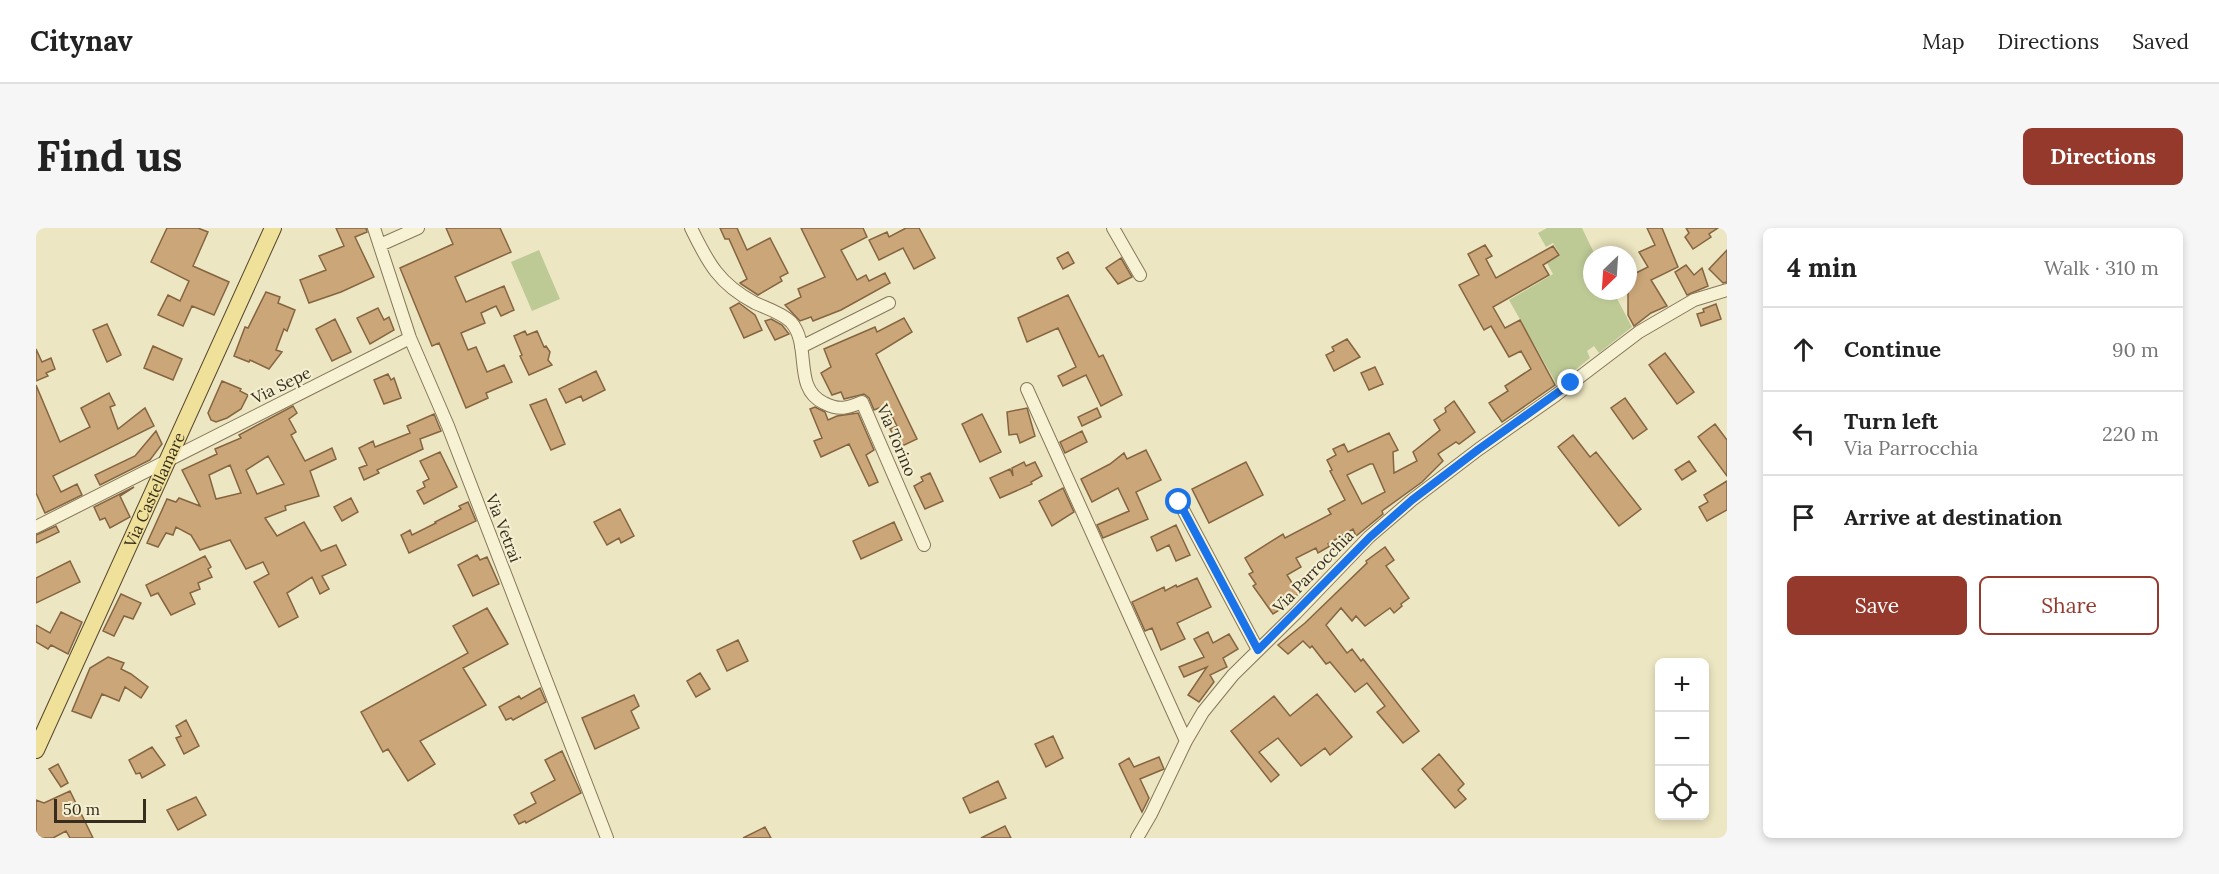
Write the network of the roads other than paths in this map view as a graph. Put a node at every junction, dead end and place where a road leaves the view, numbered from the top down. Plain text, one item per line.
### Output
1 (273, 228) edge
2 (374, 228) edge
3 (418, 228) edge
4 (691, 228) edge
5 (1113, 228) edge
6 (380, 245) junction
7 (1140, 274) dead end
8 (1727, 290) edge
9 (889, 303) dead end
10 (410, 338) junction
11 (801, 347) junction
12 (1027, 389) dead end
13 (166, 460) junction
14 (1179, 502) dead end
15 (36, 527) edge
16 (924, 545) dead end
17 (1258, 650) junction
18 (1186, 741) junction
19 (36, 750) edge
20 (607, 838) edge
21 (1137, 838) edge

1 - 13 main road, Via Castellamare
2 - 6 street, Via Vetrai
3 - 6 street
4 - 11 street, Via Torino
5 - 7 street
6 - 10 street, Via Vetrai
8 - 17 street, Via Parrocchia
9 - 11 street
10 - 13 street, Via Sepe
10 - 20 street, Via Vetrai
11 - 16 street, Via Torino
12 - 18 street
13 - 15 street, Via Sepe
13 - 19 main road, Via Castellamare
14 - 17 street
17 - 18 street, Via Parrocchia
18 - 21 street, Via Parrocchia

